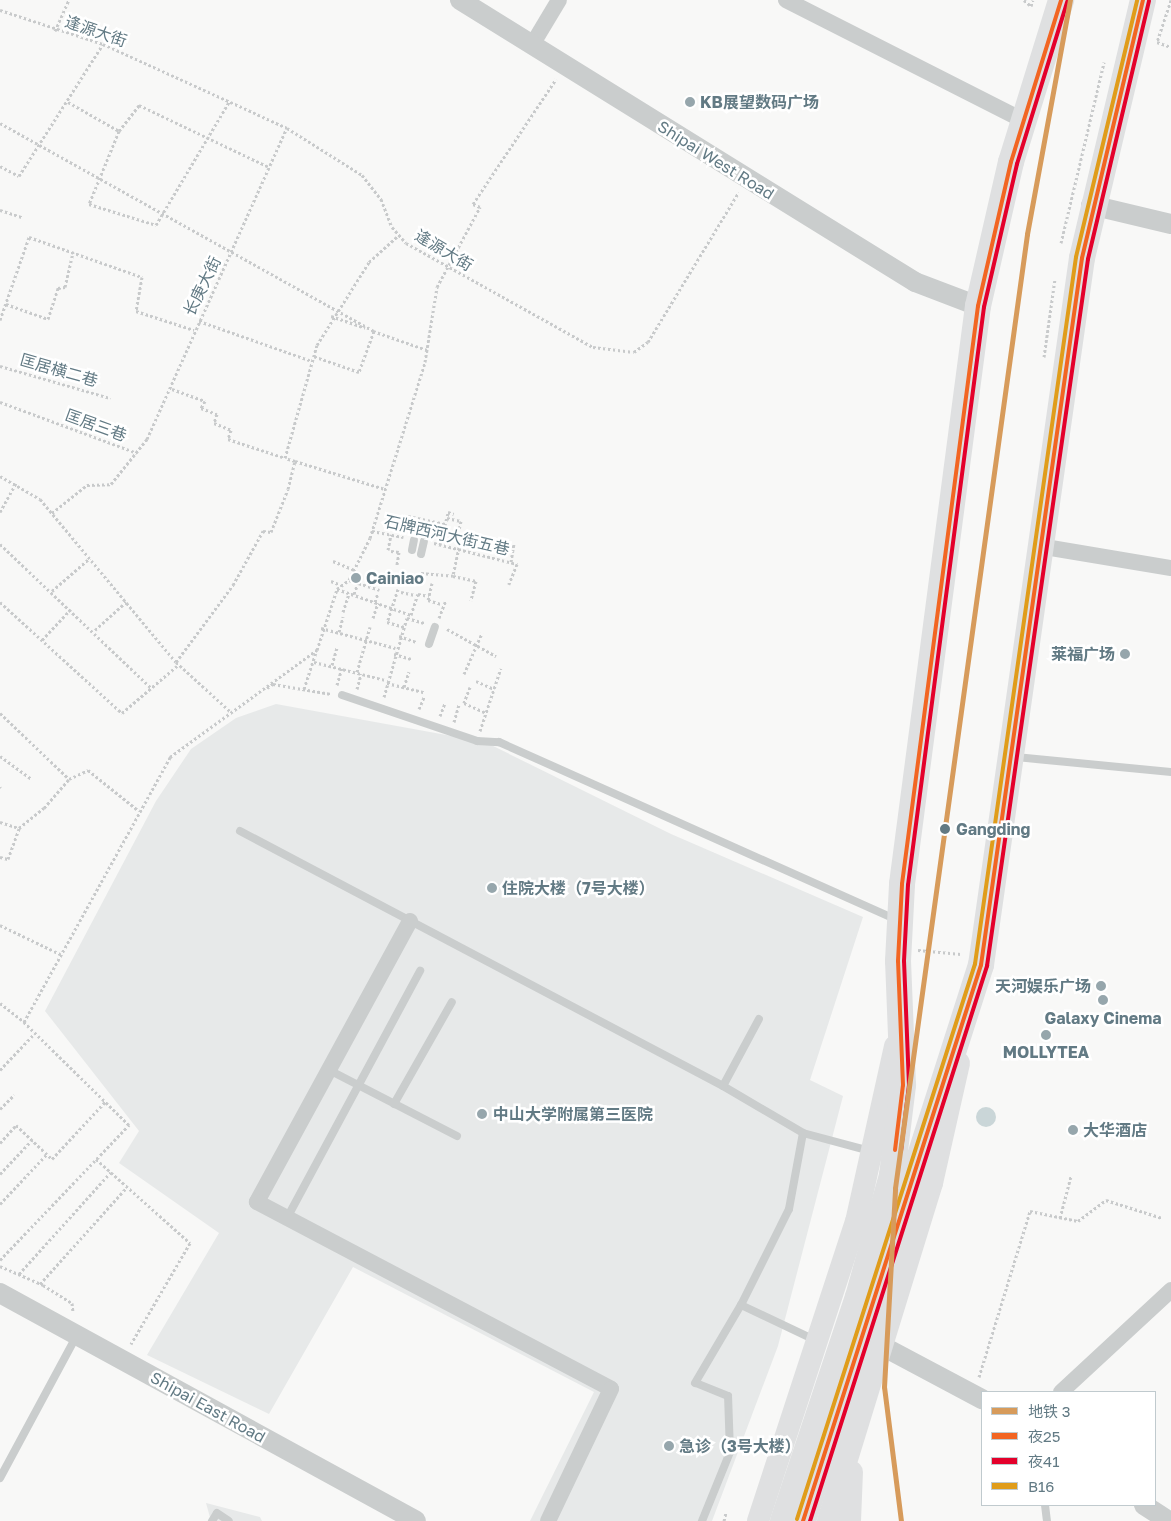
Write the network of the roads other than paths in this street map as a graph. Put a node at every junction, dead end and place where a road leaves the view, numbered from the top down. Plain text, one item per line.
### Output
1 (460, 0) edge
2 (559, 0) edge
3 (786, 0) edge
4 (1061, 0) edge
5 (1142, 0) edge
6 (532, 45) junction
7 (1023, 120) junction
8 (1091, 204) junction
9 (1171, 224) edge
10 (978, 306) junction
11 (414, 540) road end
12 (424, 542) road end
13 (1040, 546) junction
14 (412, 550) dead end
15 (421, 554) dead end
16 (1171, 568) edge
17 (434, 627) road end
18 (429, 644) dead end
19 (342, 695) dead end
20 (1013, 757) junction
21 (1171, 772) edge
22 (240, 831) dead end
23 (410, 921) junction
24 (899, 921) junction
25 (420, 971) dead end
26 (452, 1002) dead end
27 (969, 1008) junction
28 (901, 1018) junction
29 (759, 1019) dead end
30 (329, 1070) junction
31 (359, 1086) junction
32 (723, 1086) junction
33 (394, 1104) junction
34 (802, 1133) junction
35 (457, 1136) dead end
36 (874, 1152) junction
37 (287, 1218) junction
38 (1171, 1290) edge
39 (0, 1292) edge
40 (867, 1299) junction
41 (741, 1305) junction
42 (77, 1335) junction
43 (818, 1342) junction
44 (884, 1347) junction
45 (1062, 1391) edge
46 (978, 1397) edge
47 (853, 1446) junction
48 (782, 1449) junction
49 (843, 1476) junction
50 (0, 1478) edge
51 (1045, 1506) edge
52 (1146, 1506) edge
53 (212, 1521) edge
54 (229, 1521) edge
55 (416, 1521) edge
56 (548, 1521) edge
57 (702, 1521) edge
58 (758, 1521) edge
59 (783, 1521) edge
60 (803, 1521) edge
61 (828, 1521) edge
62 (850, 1521) edge
63 (1047, 1521) edge
64 (1169, 1521) edge

1 - 6 street, Shipai West Road
2 - 6 street
3 - 7 street
4 - 7 highway
5 - 8 highway
6 - 10 street, Shipai West Road
7 - 10 highway
8 - 9 street
8 - 13 highway
10 - 24 highway
11 - 14 lane
12 - 15 lane
13 - 16 street
13 - 20 highway
17 - 18 lane
19 - 24 lane
20 - 21 lane
20 - 27 highway
22 - 23 lane
23 - 30 street
23 - 32 lane
24 - 28 highway
25 - 31 lane
26 - 33 lane
27 - 40 highway
27 - 44 main road
28 - 36 main road
28 - 40 highway
29 - 32 lane
30 - 31 lane
30 - 37 street
31 - 33 lane
31 - 37 lane
32 - 34 lane
33 - 35 lane
34 - 36 lane
34 - 41 lane
36 - 43 main road
37 - 56 street
38 - 45 street
39 - 42 street, Shipai East Road
40 - 59 highway
40 - 60 highway
41 - 43 lane
41 - 57 lane
42 - 50 lane
42 - 55 street, Shipai East Road
43 - 48 main road
44 - 46 street
44 - 47 main road
47 - 49 main road
47 - 62 main road
48 - 49 main road
48 - 58 main road
49 - 61 main road
51 - 63 lane
52 - 64 street
53 - 54 lane

